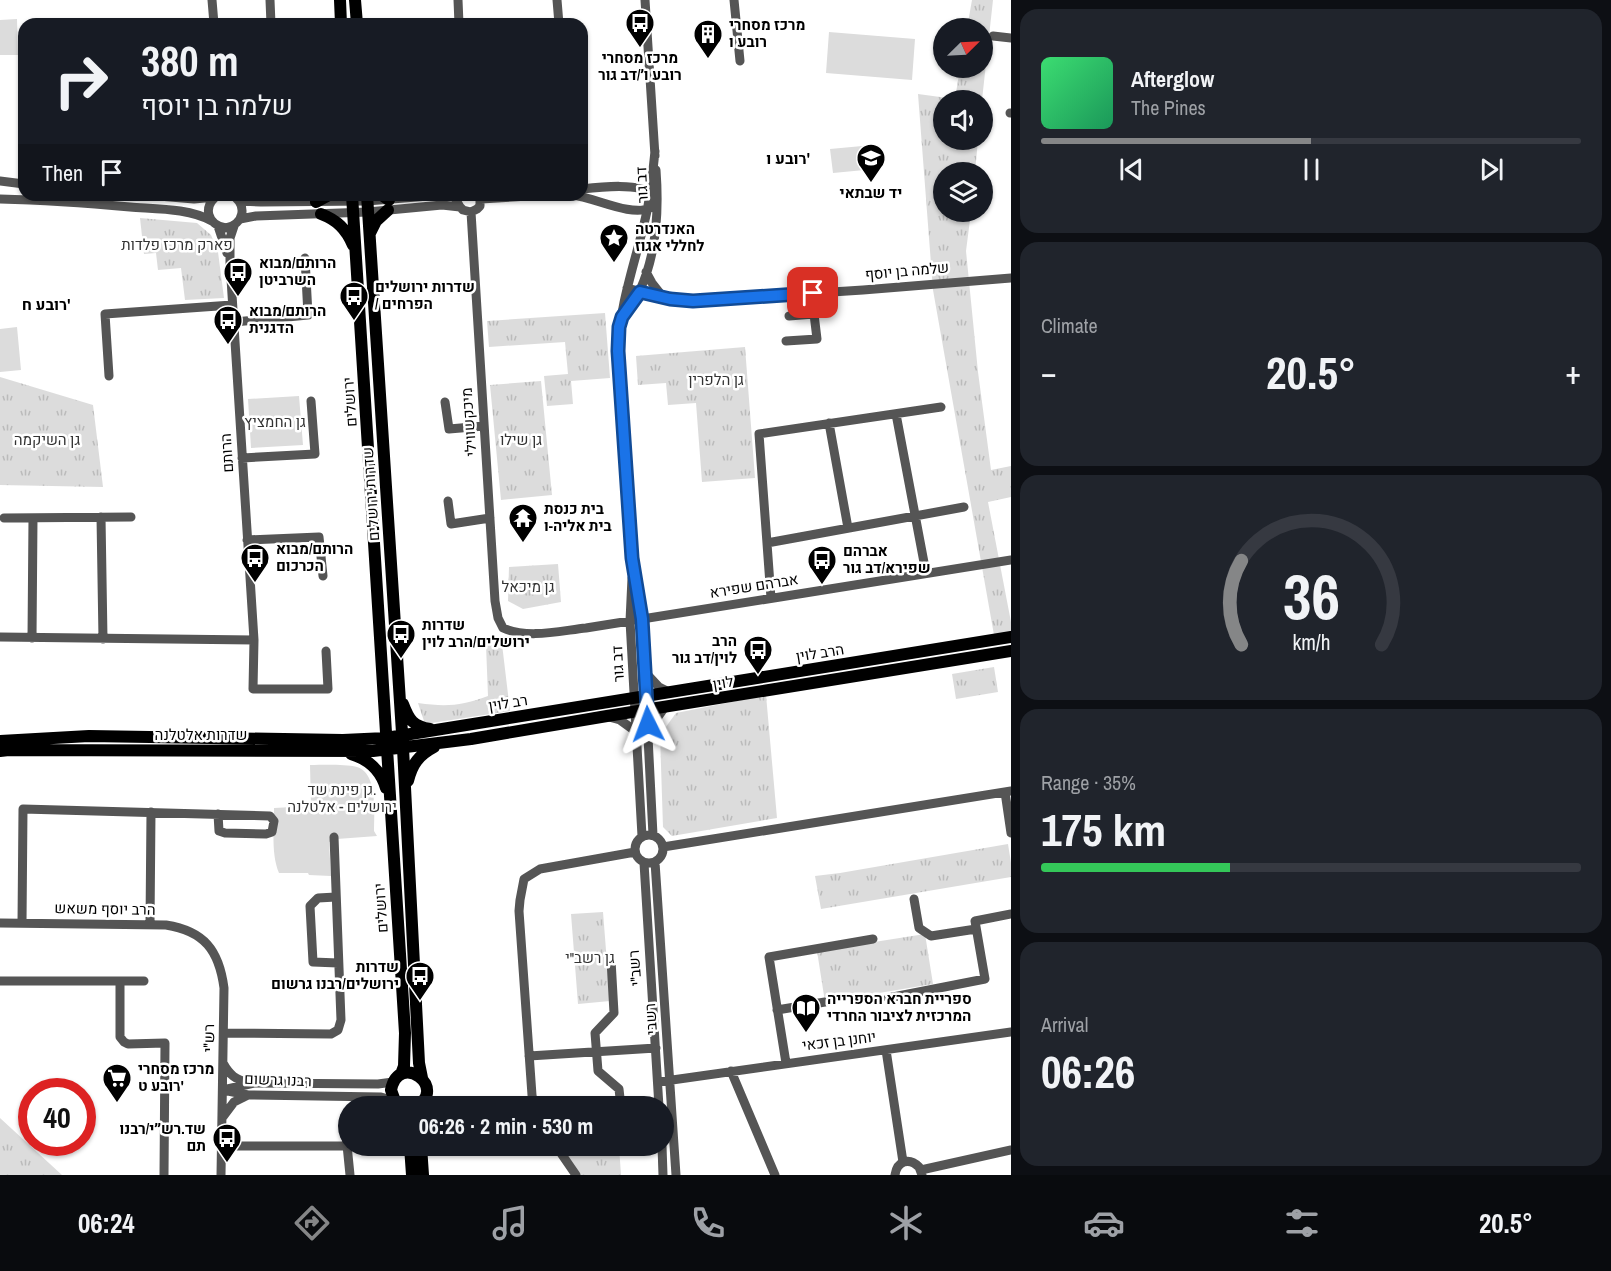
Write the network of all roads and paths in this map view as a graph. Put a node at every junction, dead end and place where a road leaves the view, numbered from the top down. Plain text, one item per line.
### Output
1 (212, 0) edge
2 (270, 0) edge
3 (340, 0) edge
4 (356, 0) edge
5 (458, 0) edge
6 (557, 0) edge
7 (645, 0) edge
8 (734, 0) edge
9 (214, 18) edge
10 (272, 18) edge
11 (341, 18) edge
12 (357, 18) edge
13 (459, 18) edge
14 (558, 18) edge
15 (993, 36) dead end
16 (1011, 38) edge
17 (740, 61) dead end
18 (655, 151) junction
19 (653, 171) junction
20 (0, 181) edge
21 (18, 183) edge
22 (629, 187) junction
23 (588, 189) edge
24 (650, 190) junction
25 (588, 198) edge
26 (0, 199) edge
27 (18, 199) edge
28 (62, 201) edge
29 (212, 201) edge
30 (237, 201) edge
31 (248, 201) edge
32 (324, 201) edge
33 (456, 201) edge
34 (480, 201) edge
35 (659, 201) junction
36 (386, 202) edge
37 (352, 203) edge
38 (367, 203) edge
39 (459, 207) junction
40 (319, 208) junction
41 (628, 210) junction
42 (647, 210) junction
43 (471, 212) junction
44 (237, 222) junction
45 (215, 224) junction
46 (642, 228) junction
47 (369, 234) junction
48 (355, 249) junction
49 (305, 258) dead end
50 (230, 264) junction
51 (646, 272) junction
52 (1011, 278) edge
53 (627, 288) junction
54 (640, 292) junction
55 (663, 297) junction
56 (232, 305) junction
57 (789, 316) dead end
58 (622, 317) junction
59 (234, 322) junction
60 (786, 341) dead end
61 (109, 376) dead end
62 (311, 401) dead end
63 (445, 402) dead end
64 (940, 407) dead end
65 (896, 414) junction
66 (829, 423) junction
67 (484, 426) junction
68 (242, 458) junction
69 (447, 501) dead end
70 (964, 507) dead end
71 (915, 516) junction
72 (102, 517) junction
73 (131, 517) dead end
74 (4, 518) dead end
75 (33, 518) junction
76 (490, 518) junction
77 (848, 528) junction
78 (247, 540) junction
79 (767, 543) junction
80 (632, 558) junction
81 (1011, 560) edge
82 (926, 573) junction
83 (323, 576) dead end
84 (771, 598) junction
85 (642, 619) junction
86 (630, 621) junction
87 (503, 628) joint
88 (0, 637) edge
89 (32, 638) junction
90 (1011, 638) edge
91 (103, 639) junction
92 (254, 640) junction
93 (326, 651) dead end
94 (1011, 651) edge
95 (645, 672) junction
96 (399, 690) junction
97 (669, 692) junction
98 (383, 696) junction
99 (640, 697) junction
100 (665, 707) junction
101 (642, 710) junction
102 (607, 716) junction
103 (437, 730) junction
104 (638, 733) junction
105 (648, 738) junction
106 (355, 740) junction
107 (0, 741) edge
108 (403, 742) junction
109 (440, 743) junction
110 (386, 744) junction
111 (0, 752) edge
112 (341, 752) junction
113 (405, 792) junction
114 (1008, 792) edge
115 (389, 798) junction
116 (151, 812) junction
117 (218, 814) junction
118 (1011, 833) edge
119 (653, 835) junction
120 (642, 836) junction
121 (334, 837) dead end
122 (663, 847) junction
123 (635, 852) junction
124 (656, 862) junction
125 (644, 863) junction
126 (336, 897) junction
127 (914, 899) dead end
128 (1011, 914) edge
129 (0, 923) edge
130 (22, 923) junction
131 (150, 924) junction
132 (976, 929) junction
133 (873, 939) dead end
134 (206, 942) joint
135 (611, 960) dead end
136 (338, 963) junction
137 (0, 981) edge
138 (120, 981) junction
139 (144, 981) dead end
140 (888, 998) dead end
141 (825, 1002) dead end
142 (777, 1010) junction
143 (1011, 1032) edge
144 (224, 1033) junction
145 (656, 1048) junction
146 (886, 1050) junction
147 (596, 1052) junction
148 (529, 1056) junction
149 (223, 1063) junction
150 (786, 1064) junction
151 (731, 1071) junction
152 (397, 1078) junction
153 (422, 1078) junction
154 (671, 1080) junction
155 (658, 1082) junction
156 (254, 1083) junction
157 (223, 1090) junction
158 (248, 1095) junction
159 (338, 1096) edge
160 (394, 1096) edge
161 (426, 1096) edge
162 (532, 1096) edge
163 (620, 1096) edge
164 (659, 1096) edge
165 (222, 1118) junction
166 (221, 1146) junction
167 (338, 1146) edge
168 (1011, 1150) edge
169 (348, 1156) edge
170 (411, 1156) edge
171 (422, 1156) edge
172 (563, 1156) edge
173 (662, 1156) edge
174 (903, 1162) junction
175 (922, 1172) edge
176 (164, 1175) edge
177 (221, 1175) edge
178 (350, 1175) edge
179 (412, 1175) edge
180 (423, 1175) edge
181 (576, 1175) edge
182 (663, 1175) edge
183 (676, 1175) edge
184 (775, 1175) edge
185 (894, 1175) edge

1 - 9 street
2 - 10 street
3 - 11 main road
4 - 12 main road
5 - 13 street
6 - 14 street
7 - 18 street, דב גור
8 - 17 street
15 - 16 street
18 - 19 street, דב גור
18 - 35 street, דב גור
19 - 22 street
19 - 24 street, דב גור
20 - 21 street
22 - 23 street
22 - 24 street
24 - 35 street
24 - 42 street, דב גור
25 - 41 street
26 - 27 street
28 - 45 street
29 - 45 street
30 - 44 street, הרותם
31 - 40 street
32 - 40 main road
33 - 39 street
34 - 43 street
35 - 42 street
35 - 51 street, דב גור
36 - 38 street
36 - 39 street
36 - 47 main road
37 - 38 street
37 - 40 street
37 - 48 main road
38 - 47 main road, שדרות ירושלים
39 - 43 street
40 - 44 street
40 - 48 main road
41 - 42 street
41 - 46 street
42 - 46 street, דב גור
43 - 67 street, מיכקשווילי
44 - 45 street
44 - 50 street, הרותם
45 - 50 street, הרותם
46 - 53 street, דב גור
47 - 96 main road, שדרות ירושלים
48 - 98 main road, ירושלים
49 - 59 street
50 - 56 street, הרותם
51 - 54 street, דב גור
51 - 55 street
52 - 55 street, שלמה בן יוסף
53 - 54 street, שלמה בן יוסף
53 - 58 street, דב גור
54 - 55 street, שלמה בן יוסף
54 - 58 street, דב גור
56 - 59 street, הרותם
56 - 61 street
57 - 60 street
58 - 80 street, דב גור
59 - 68 street, הרותם
62 - 68 street
63 - 67 street
64 - 65 street
65 - 66 street
65 - 71 street
66 - 77 street
66 - 79 street
67 - 76 street, מיכקשווילי
68 - 78 street, הרותם
69 - 76 street
70 - 71 street
71 - 77 street
71 - 82 street
72 - 73 street
72 - 75 street
72 - 91 street
74 - 75 street
75 - 89 street
76 - 87 street, מיכקשווילי
77 - 79 street
78 - 83 street
78 - 92 street, הרותם
79 - 84 street
80 - 85 street, דב גור
80 - 86 street, דב גור
81 - 82 street, אברהם שפירא
82 - 84 street, אברהם שפירא
84 - 85 street, אברהם שפירא
85 - 86 street, אברהם שפירא
85 - 95 street, דב גור
86 - 87 street, אברהם שפירא
86 - 99 street, דב גור
88 - 89 street
89 - 91 street
90 - 97 main road, הרב לוין
91 - 92 street
92 - 93 street, הרותם
94 - 100 main road, לוין
95 - 97 street
95 - 99 street, דב גור
96 - 103 main road
96 - 108 main road, שדרות ירושלים
97 - 99 main road, הרב לוין
98 - 106 main road
98 - 110 main road
99 - 101 street
99 - 103 main road, רב לוין
100 - 101 main road, לוין
100 - 105 street
101 - 102 main road, לוין
101 - 104 street
101 - 105 street
102 - 104 street
102 - 109 main road, לוין
103 - 108 main road, רב לוין
104 - 120 street
105 - 119 street
106 - 107 main road, שדרות אלטלנה
106 - 110 main road, שדרות אלטלנה
108 - 109 main road, לוין
108 - 110 main road, שדרות אלטלנה
108 - 113 main road, שדרות ירושלים
109 - 113 main road
110 - 112 main road, שדרות אלטלנה
110 - 115 main road, ירושלים
111 - 112 main road, שדרות אלטלנה
112 - 115 main road
113 - 153 main road, ירושלים
114 - 118 street
114 - 122 street
115 - 152 main road, ירושלים
116 - 117 street
116 - 130 street
116 - 131 street
117 - 117 street
119 - 120 street
119 - 122 street
120 - 123 street
121 - 126 street
122 - 124 street
123 - 125 street
123 - 148 street
124 - 125 street
124 - 154 street, רשבי
125 - 145 street, רשב"י
126 - 136 street
126 - 136 street
127 - 132 street
128 - 132 street
129 - 130 street, הרב יוסף משאש
130 - 131 street, הרב יוסף משאש
131 - 134 street, הרב יוסף משאש
132 - 140 street
133 - 142 street
134 - 144 street, רש"י
135 - 147 street
136 - 144 street
137 - 138 street
138 - 139 street
138 - 176 street
141 - 142 street
142 - 150 street
143 - 146 street, יוחנן בן זכאי
144 - 149 street, רש"י
145 - 147 street
145 - 155 street, רשב"י
146 - 150 street, יוחנן בן זכאי
146 - 174 street
147 - 148 street
147 - 163 street
148 - 162 street
149 - 156 street
149 - 157 street, רש"י
150 - 151 street, יוחנן בן זכאי
151 - 154 street, יוחנן בן זכאי
151 - 184 street
152 - 153 main road
152 - 156 street, רבנו גרשום
152 - 160 main road, ירושלים
153 - 161 main road, ירושלים
154 - 155 street, יוחנן בן זכאי
154 - 183 street, רשבי
155 - 164 street, רשב"י
156 - 157 street, רבנו גרשום
157 - 158 street, רבנו גרשום
157 - 165 street, רש"י
158 - 159 street, רבנו גרשום
158 - 165 street
165 - 166 street, רש"י
166 - 167 street
166 - 177 street, רש"י
168 - 175 street
169 - 178 street
170 - 179 main road
171 - 180 main road
172 - 181 street
173 - 182 street
174 - 175 street
174 - 185 street

